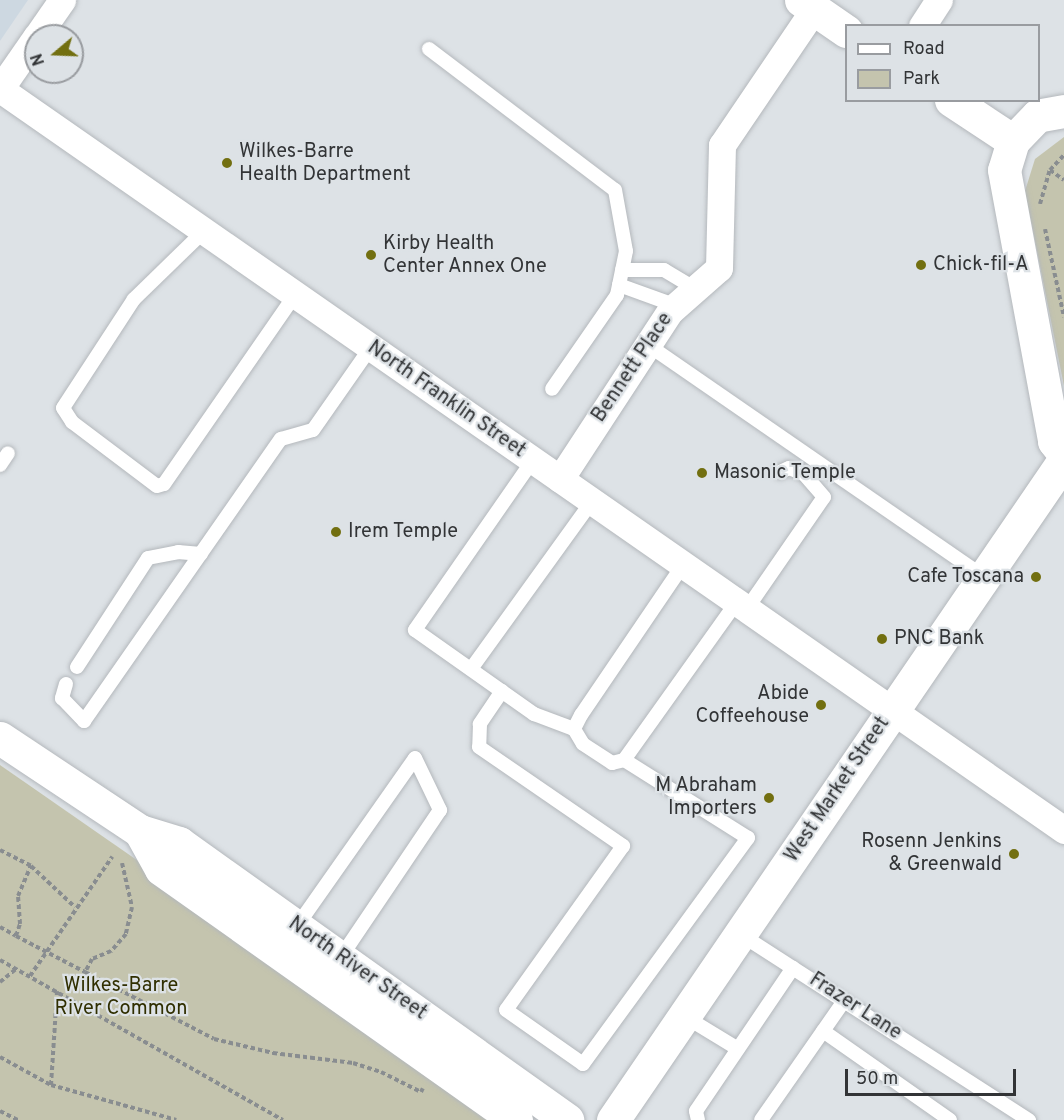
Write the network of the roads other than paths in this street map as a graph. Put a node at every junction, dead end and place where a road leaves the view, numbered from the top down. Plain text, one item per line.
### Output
1 (62, 0) edge
2 (939, 0) edge
3 (807, 4) edge
4 (45, 24) edge
5 (923, 24) edge
6 (845, 30) edge
7 (429, 49) dead end
8 (24, 54) edge
9 (0, 89) edge
10 (954, 102) edge
11 (1064, 111) edge
12 (1013, 141) junction
13 (204, 231) junction
14 (622, 270) junction
15 (619, 285) junction
16 (295, 295) junction
17 (686, 297) junction
18 (648, 345) junction
19 (371, 347) junction
20 (552, 389) dead end
21 (8, 453) dead end
22 (1064, 454) edge
23 (533, 460) junction
24 (1064, 460) edge
25 (0, 465) edge
26 (780, 472) dead end
27 (560, 479) junction
28 (592, 501) junction
29 (201, 554) junction
30 (683, 565) junction
31 (984, 577) junction
32 (741, 606) junction
33 (77, 667) dead end
34 (471, 669) junction
35 (66, 684) dead end
36 (502, 691) junction
37 (892, 712) junction
38 (574, 729) junction
39 (0, 738) edge
40 (624, 760) junction
41 (1062, 823) edge
42 (140, 831) junction
43 (297, 926) junction
44 (740, 934) junction
45 (340, 957) junction
46 (793, 968) junction
47 (844, 1001) junction
48 (684, 1016) junction
49 (823, 1031) junction
50 (738, 1049) junction
51 (516, 1120) edge
52 (567, 1120) edge
53 (613, 1120) edge
54 (698, 1120) edge
55 (761, 1120) edge
56 (950, 1120) edge
57 (1029, 1120) edge

1 - 4 street
2 - 5 street
3 - 6 main road
3 - 17 street, Bennett Place
7 - 14 lane
8 - 9 street
9 - 13 street, North Franklin Street
10 - 12 main road
11 - 12 main road
12 - 22 main road
13 - 16 street, North Franklin Street
13 - 16 lane
14 - 15 lane
14 - 17 lane
15 - 17 lane
15 - 20 lane
16 - 19 street, North Franklin Street
17 - 18 street, Bennett Place
18 - 27 street, Bennett Place
18 - 31 lane
19 - 23 street, North Franklin Street
19 - 29 lane
21 - 25 lane
23 - 27 street, North Franklin Street
23 - 34 lane
24 - 31 main road, West Market Street
26 - 32 lane
27 - 28 street, North Franklin Street
28 - 30 street, North Franklin Street
28 - 34 lane
29 - 33 lane
29 - 35 lane
30 - 32 street, North Franklin Street
30 - 38 lane
31 - 37 main road, West Market Street
32 - 37 street, North Franklin Street
32 - 40 lane
34 - 36 lane
36 - 38 lane
36 - 40 lane
37 - 41 street, North Franklin Street
37 - 44 main road, West Market Street
38 - 40 lane
39 - 42 main road, North River Street
42 - 43 main road, North River Street
42 - 51 main road, North River Street
43 - 45 main road, North River Street
43 - 45 lane
44 - 46 lane, Frazer Lane
44 - 48 main road, West Market Street
45 - 52 main road, North River Street
46 - 47 lane, Frazer Lane
46 - 50 lane
47 - 49 lane
47 - 57 lane, Frazer Lane
48 - 50 lane
48 - 53 main road, West Market Street
49 - 55 lane
49 - 56 lane
50 - 54 lane

